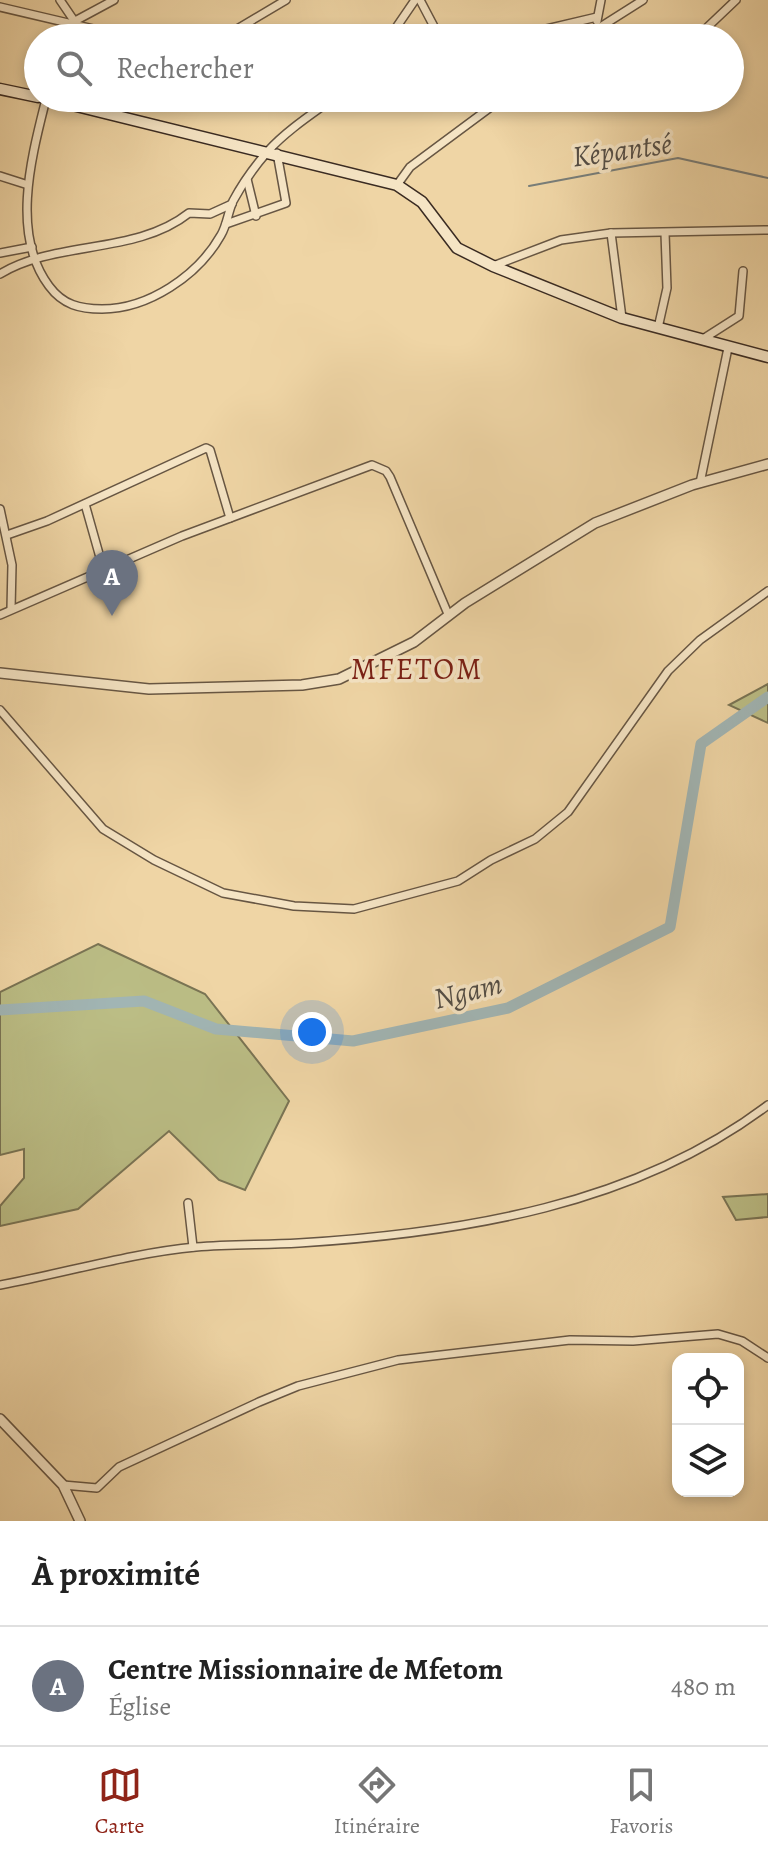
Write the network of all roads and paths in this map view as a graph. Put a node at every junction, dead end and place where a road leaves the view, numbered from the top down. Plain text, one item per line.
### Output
1 (60, 0) edge
2 (114, 0) edge
3 (286, 0) edge
4 (418, 0) edge
5 (601, 0) edge
6 (643, 0) edge
7 (736, 0) edge
8 (0, 7) edge
9 (68, 10) junction
10 (597, 17) junction
11 (58, 21) junction
12 (76, 23) junction
13 (80, 24) edge
14 (246, 24) edge
15 (400, 24) edge
16 (432, 24) edge
17 (567, 24) edge
18 (596, 24) edge
19 (601, 24) edge
20 (711, 24) edge
21 (0, 89) edge
22 (24, 94) edge
23 (42, 112) edge
24 (102, 112) edge
25 (318, 112) edge
26 (485, 112) edge
27 (272, 152) junction
28 (0, 176) edge
29 (247, 179) junction
30 (25, 184) junction
31 (397, 185) junction
32 (232, 204) junction
33 (220, 210) junction
34 (256, 216) junction
35 (227, 220) junction
36 (768, 230) edge
37 (611, 233) junction
38 (665, 233) junction
39 (32, 247) junction
40 (0, 253) edge
41 (35, 258) junction
42 (493, 266) junction
43 (743, 271) dead end
44 (0, 274) edge
45 (622, 318) junction
46 (658, 328) junction
47 (701, 340) junction
48 (728, 348) junction
49 (768, 357) edge
50 (768, 464) edge
51 (700, 483) junction
52 (85, 504) junction
53 (0, 509) edge
54 (230, 518) junction
55 (7, 535) junction
56 (103, 568) junction
57 (768, 591) edge
58 (11, 609) junction
59 (448, 614) junction
60 (0, 615) edge
61 (0, 673) edge
62 (0, 710) edge
63 (767, 1107) edge
64 (188, 1203) dead end
65 (193, 1247) junction
66 (0, 1285) edge
67 (768, 1358) edge
68 (0, 1419) edge
69 (63, 1485) junction
70 (80, 1521) edge

1 - 9 street
2 - 12 street
3 - 14 street
4 - 15 street
4 - 16 street
5 - 10 street
6 - 19 street
7 - 20 street
8 - 11 street
9 - 11 street
9 - 12 street
10 - 17 street
10 - 18 street
11 - 12 street
12 - 13 street
21 - 22 main road
23 - 30 street
24 - 27 main road
25 - 27 street
26 - 31 street
27 - 29 street
27 - 31 main road
27 - 34 street
28 - 30 street
29 - 32 street
29 - 34 street
30 - 39 street
31 - 42 main road
32 - 33 street
32 - 35 street
33 - 35 street
33 - 41 street
34 - 35 street
35 - 41 street
36 - 38 street
37 - 38 street
37 - 42 street
37 - 45 street
38 - 46 street
39 - 40 street
39 - 41 street
41 - 44 street
42 - 45 main road
43 - 47 street
45 - 46 main road
46 - 47 main road
47 - 48 main road
48 - 49 main road
48 - 51 street
50 - 51 street
51 - 59 street
52 - 54 street
52 - 55 street
52 - 56 street
53 - 55 street
54 - 56 street
54 - 59 street
55 - 58 street
56 - 58 street
57 - 62 street
58 - 60 street
59 - 61 street
63 - 65 street
64 - 65 street
65 - 66 street
67 - 69 street
68 - 69 street
69 - 70 street

